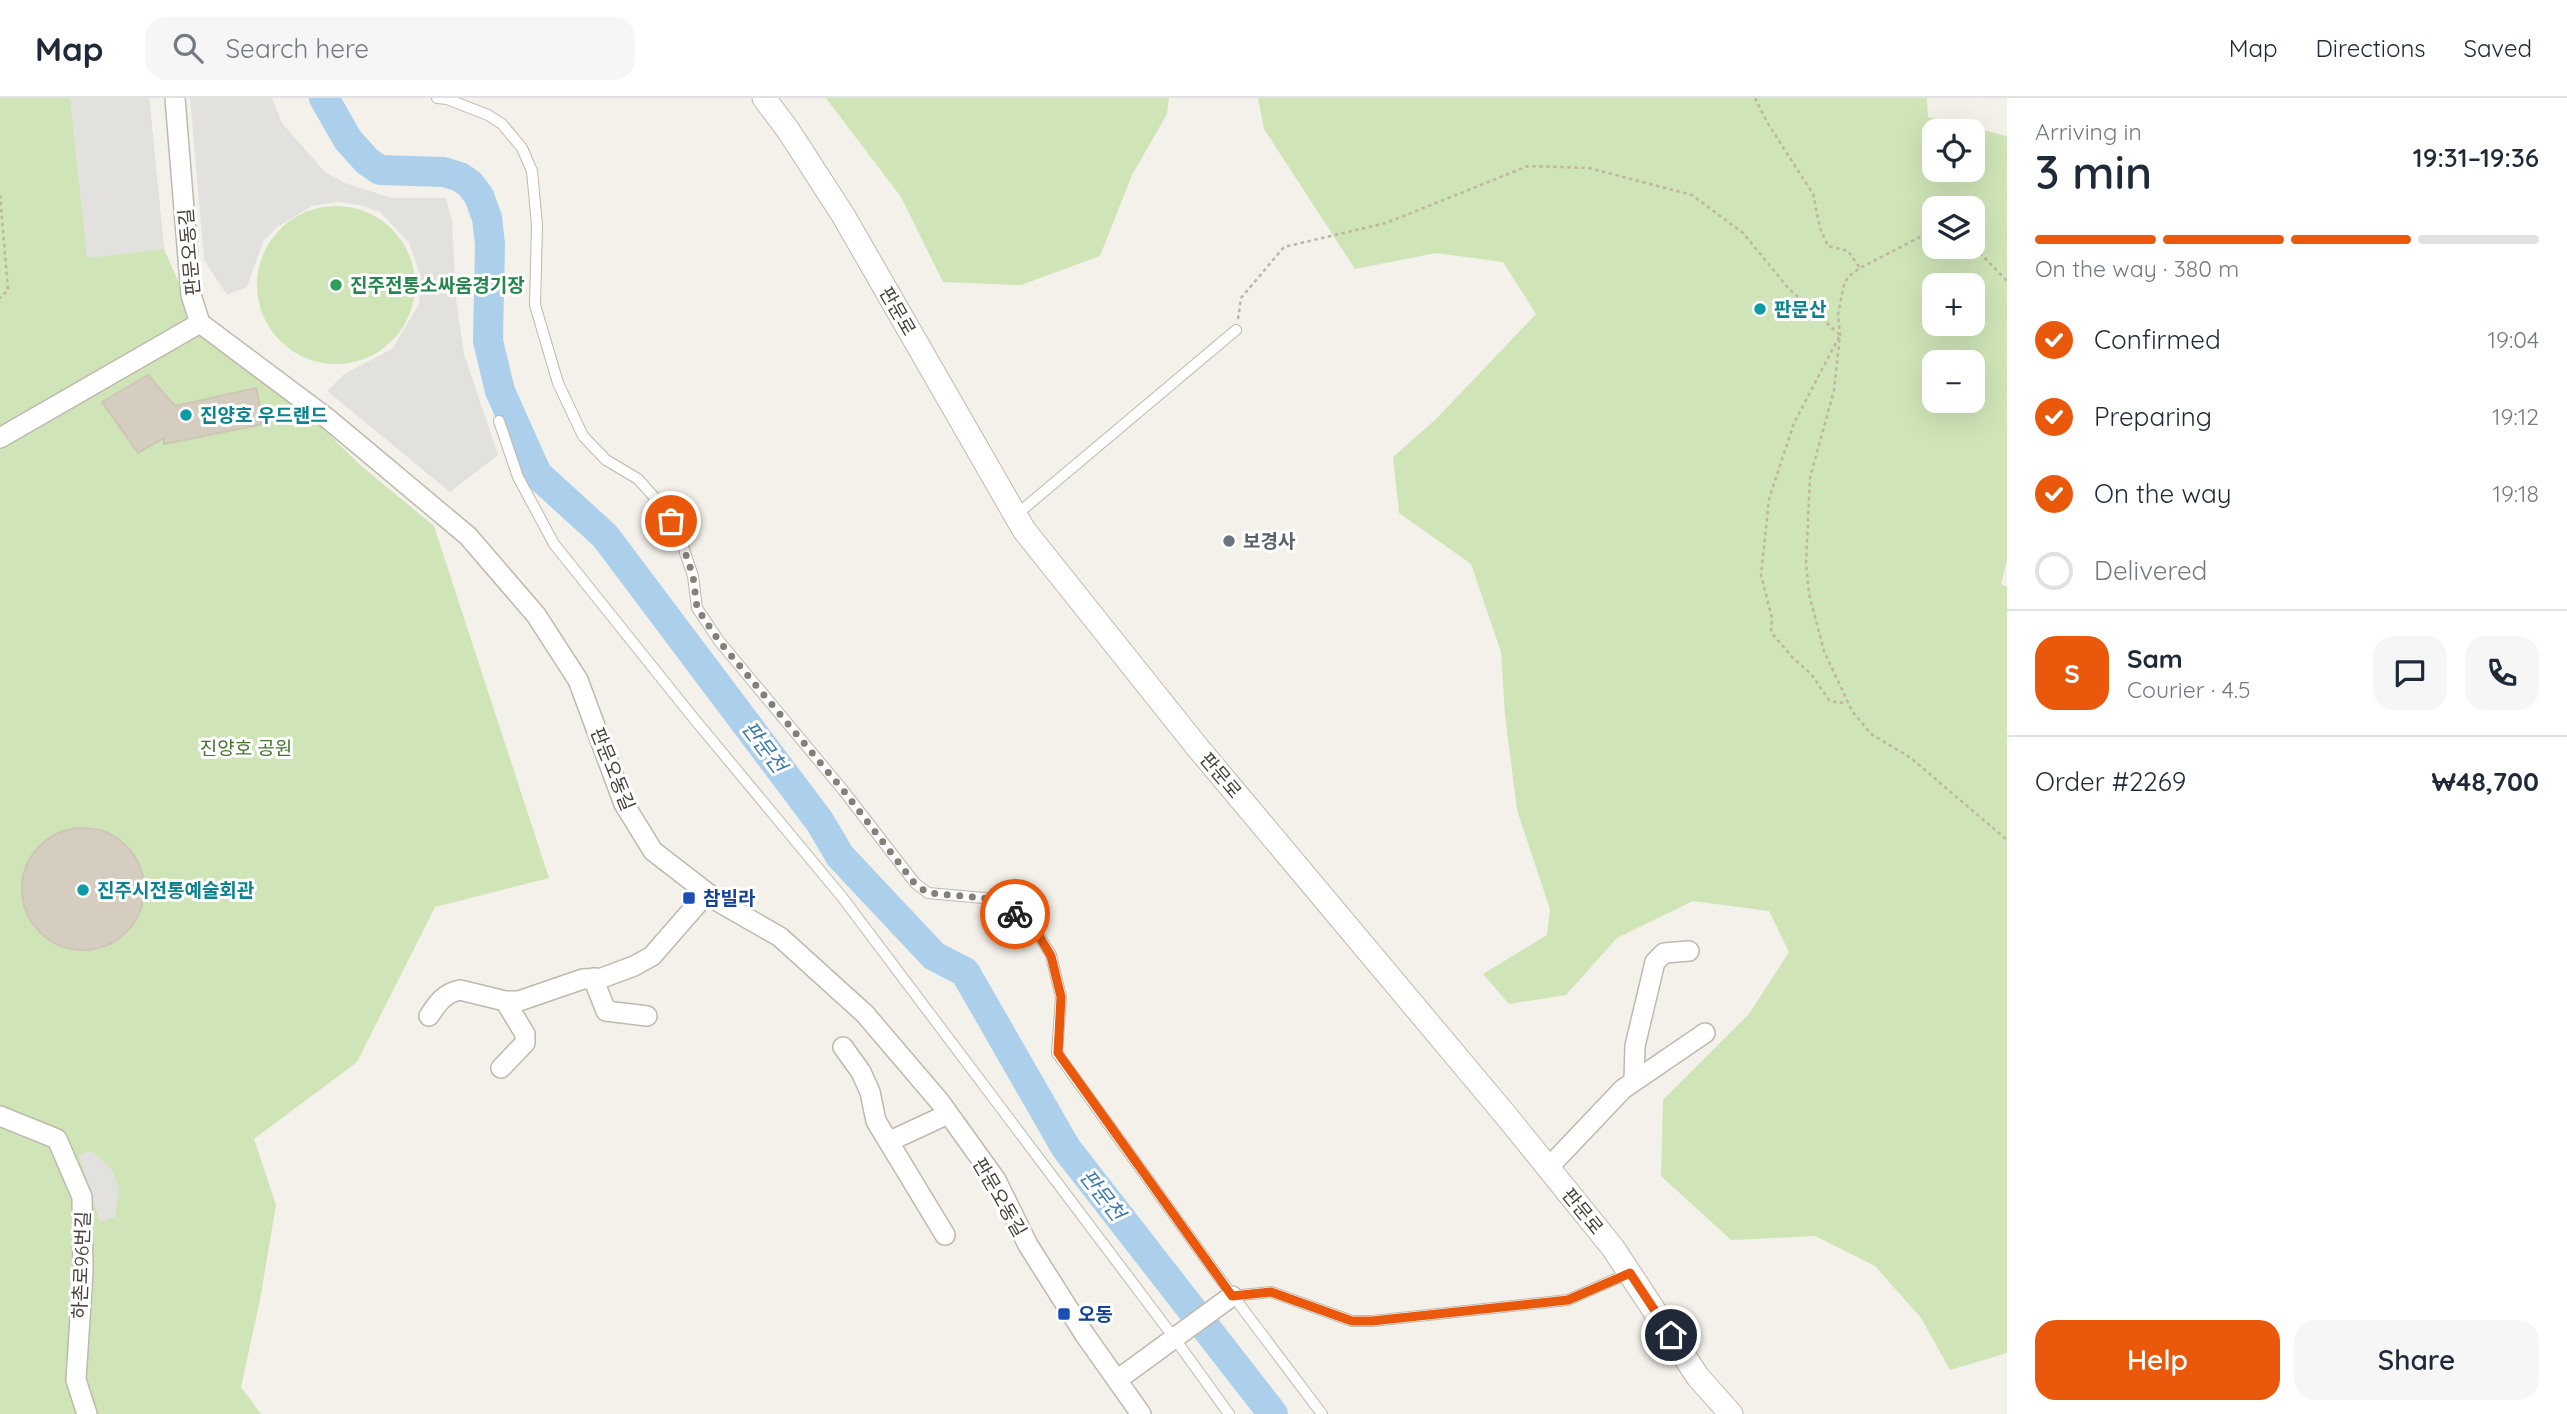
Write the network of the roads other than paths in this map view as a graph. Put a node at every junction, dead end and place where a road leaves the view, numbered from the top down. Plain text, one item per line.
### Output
1 (175, 98) edge
2 (437, 98) edge
3 (764, 98) edge
4 (200, 323) junction
5 (1236, 330) road end
6 (499, 421) dead end
7 (0, 438) edge
8 (1016, 516) junction
9 (707, 892) junction
10 (1689, 951) dead end
11 (593, 978) junction
12 (505, 1001) junction
13 (429, 1016) dead end
14 (647, 1016) dead end
15 (1705, 1033) dead end
16 (843, 1047) dead end
17 (501, 1068) dead end
18 (1634, 1081) junction
19 (948, 1114) junction
20 (0, 1116) edge
21 (890, 1141) junction
22 (1548, 1168) junction
23 (945, 1235) dead end
24 (1630, 1273) junction
25 (1232, 1296) junction
26 (1175, 1339) junction
27 (1117, 1380) junction
28 (87, 1414) edge
29 (1141, 1414) edge
30 (1229, 1414) edge
31 (1322, 1414) edge
32 (1731, 1414) edge

1 - 4 street, 판문오동길
2 - 25 lane
3 - 8 street, 판문로
4 - 7 street
4 - 9 street, 판문오동길
5 - 8 lane
6 - 26 lane
8 - 22 street, 판문로
9 - 11 street
9 - 19 street, 판문오동길
10 - 18 street
11 - 12 street
11 - 14 street
12 - 13 street
12 - 17 street
15 - 18 street
16 - 21 street
18 - 22 street
19 - 21 street
19 - 27 street, 판문오동길
20 - 28 street, 하촌로96번길
21 - 23 street
22 - 24 street, 판문로
24 - 25 lane
24 - 32 street, 판문로
25 - 26 street
25 - 31 lane
26 - 27 street
26 - 30 lane
27 - 29 street, 판문오동길

